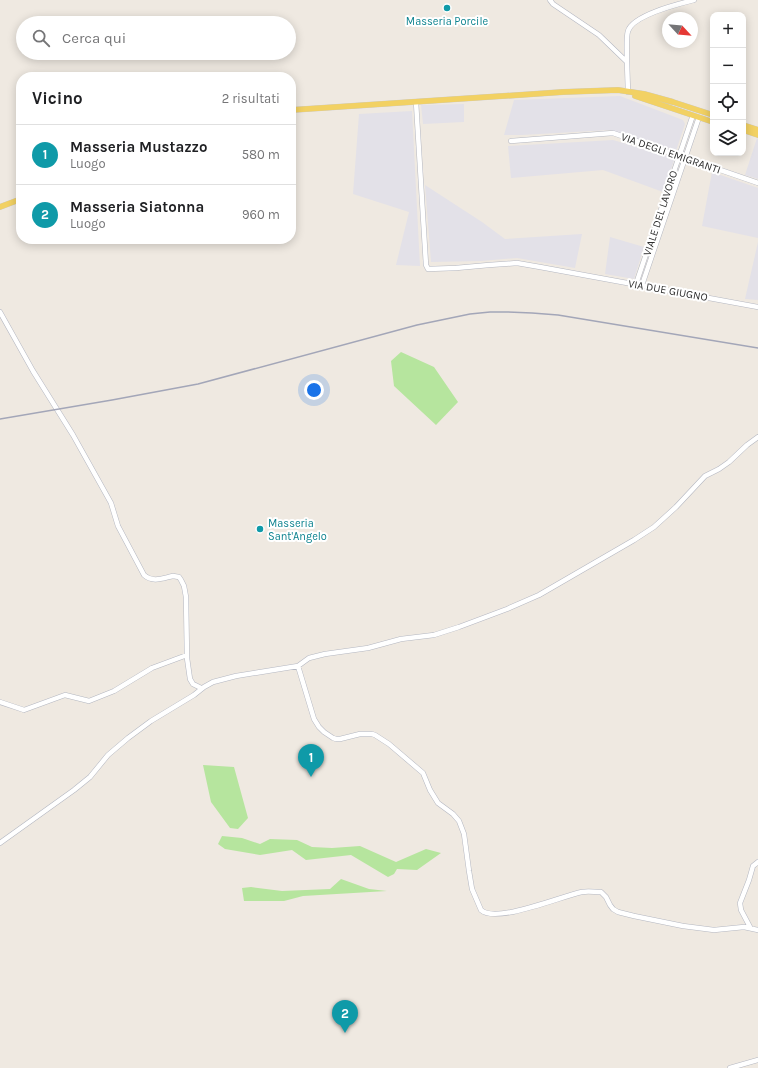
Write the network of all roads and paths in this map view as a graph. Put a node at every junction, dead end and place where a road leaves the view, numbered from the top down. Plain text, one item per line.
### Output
1 (550, 0) edge
2 (694, 0) edge
3 (627, 62) junction
4 (618, 90) junction
5 (628, 92) junction
6 (416, 102) junction
7 (671, 102) junction
8 (296, 110) edge
9 (696, 118) junction
10 (710, 118) edge
11 (710, 119) edge
12 (746, 126) edge
13 (758, 130) edge
14 (746, 131) edge
15 (758, 134) edge
16 (511, 141) dead end
17 (679, 156) junction
18 (685, 158) junction
19 (758, 183) edge
20 (16, 200) edge
21 (0, 207) edge
22 (639, 285) junction
23 (758, 307) edge
24 (0, 312) edge
25 (758, 437) edge
26 (187, 655) junction
27 (298, 666) junction
28 (201, 688) junction
29 (0, 702) edge
30 (0, 843) edge
31 (758, 862) edge
32 (750, 928) junction
33 (758, 930) edge
34 (758, 1060) edge
35 (730, 1068) edge

1 - 3 street
2 - 3 street
3 - 5 street
4 - 5 main road
4 - 6 main road
4 - 9 main road
5 - 7 main road
6 - 8 main road
6 - 22 street, VIA DUE GIUGNO
7 - 9 street
7 - 10 main road
9 - 11 main road
9 - 17 street, VIALE DEL LAVORO
9 - 18 street
12 - 13 main road
14 - 15 main road
16 - 17 street, VIA DEGLI EMIGRANTI
17 - 18 street, VIA DEGLI EMIGRANTI
17 - 22 street, VIALE DEL LAVORO
18 - 19 street, VIA DEGLI EMIGRANTI
18 - 22 street
20 - 21 main road
22 - 23 street, VIA DUE GIUGNO
24 - 26 street
25 - 27 street
26 - 28 street
26 - 29 street
27 - 28 street
27 - 32 street
28 - 30 street
31 - 32 street
32 - 33 street
34 - 35 street

